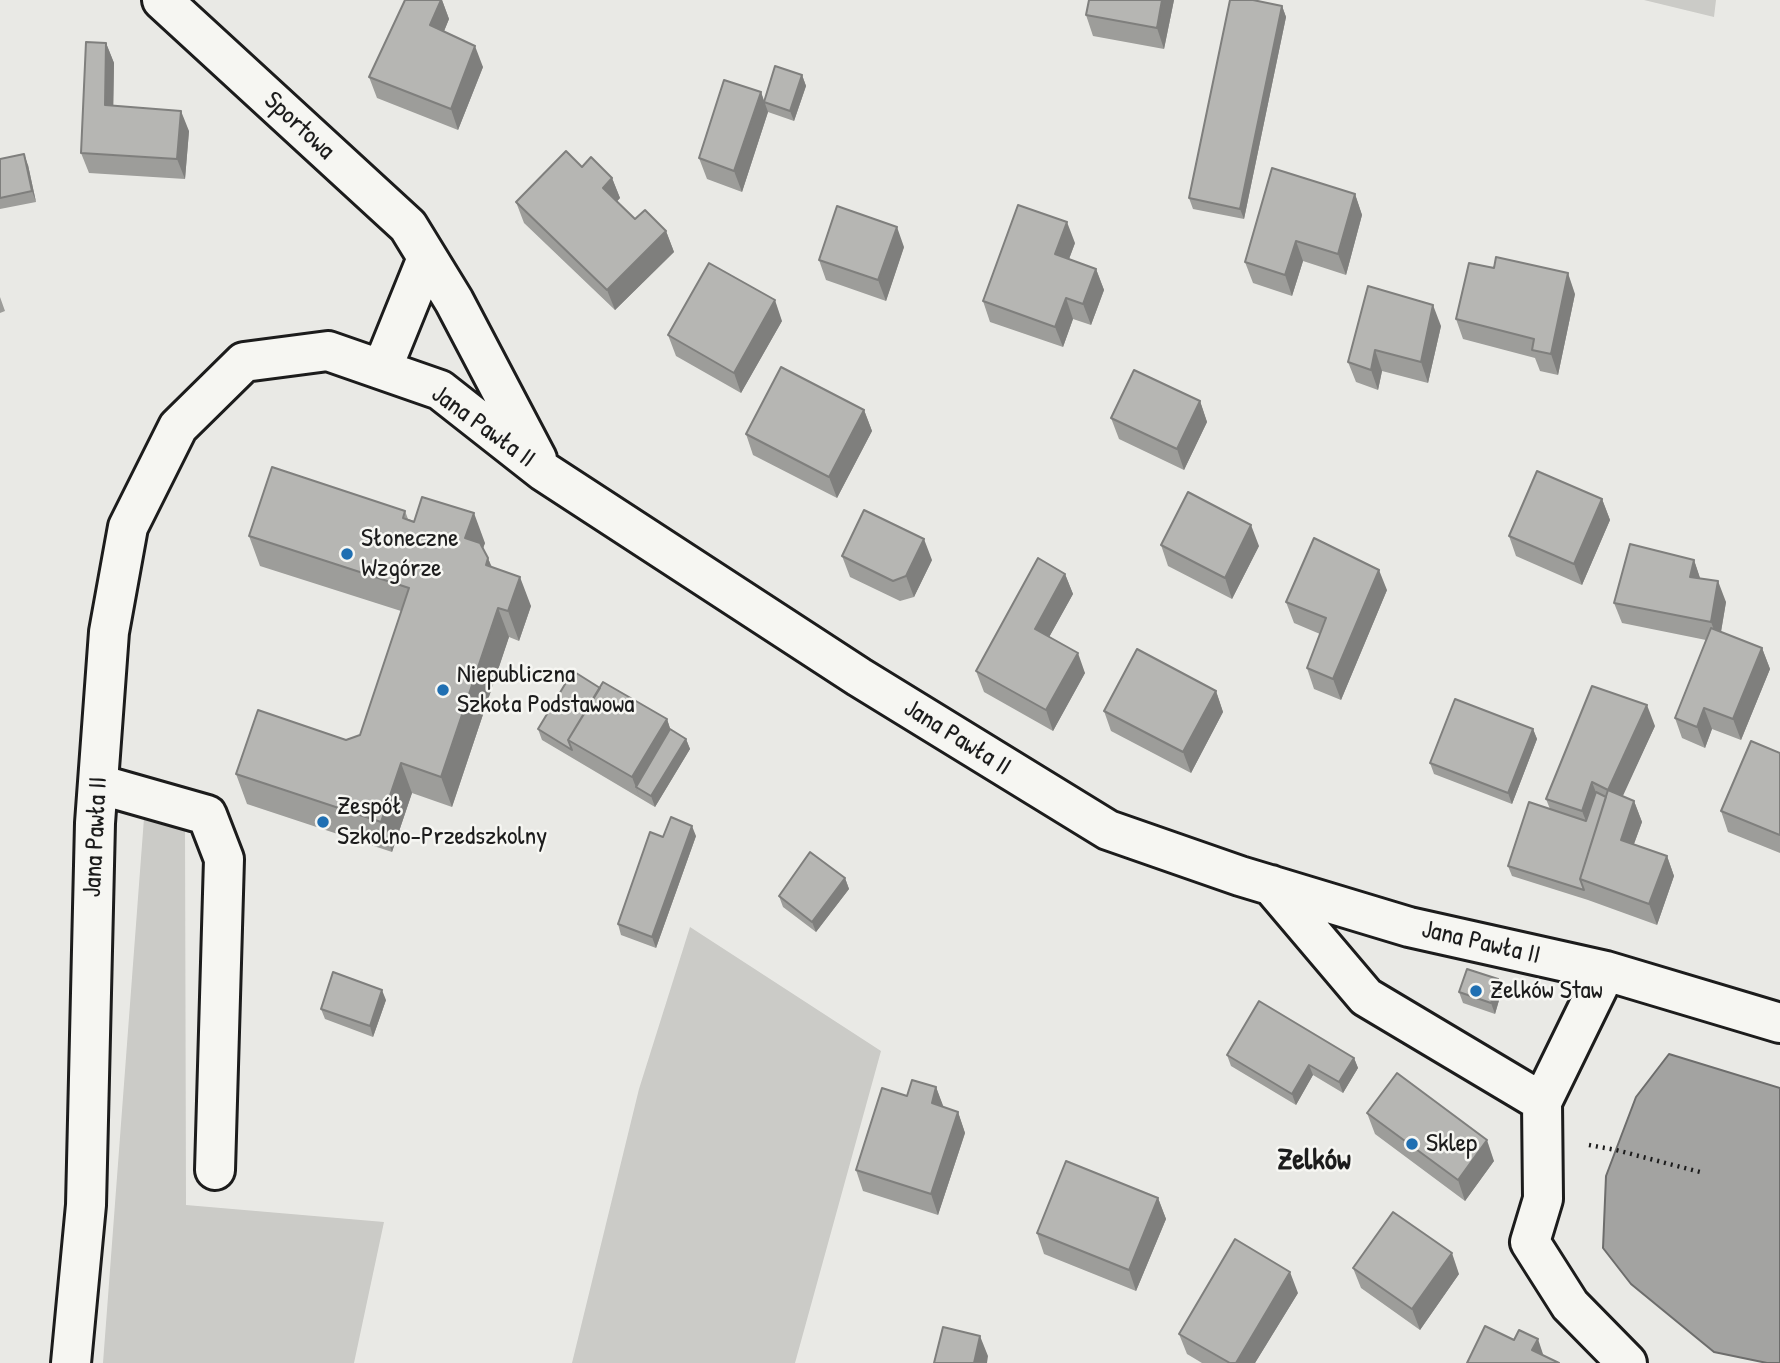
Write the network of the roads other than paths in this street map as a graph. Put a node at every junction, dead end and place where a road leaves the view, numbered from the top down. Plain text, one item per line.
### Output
1 (162, 0) edge
2 (427, 258) junction
3 (382, 369) junction
4 (543, 471) junction
5 (98, 785) junction
6 (1271, 885) junction
7 (1606, 971) junction
8 (1780, 1023) edge
9 (1542, 1102) junction
10 (215, 1170) dead end
11 (71, 1363) edge
12 (1627, 1363) edge

1 - 2 street, Sportowa
2 - 3 street
2 - 4 street, Sportowa
3 - 4 street, Jana Pawła II
3 - 5 street, Jana Pawła II
4 - 6 street, Jana Pawła II
5 - 10 street
5 - 11 street, Jana Pawła II
6 - 7 street, Jana Pawła II
6 - 9 street
7 - 8 street, Jana Pawła II
7 - 9 street
9 - 12 street

